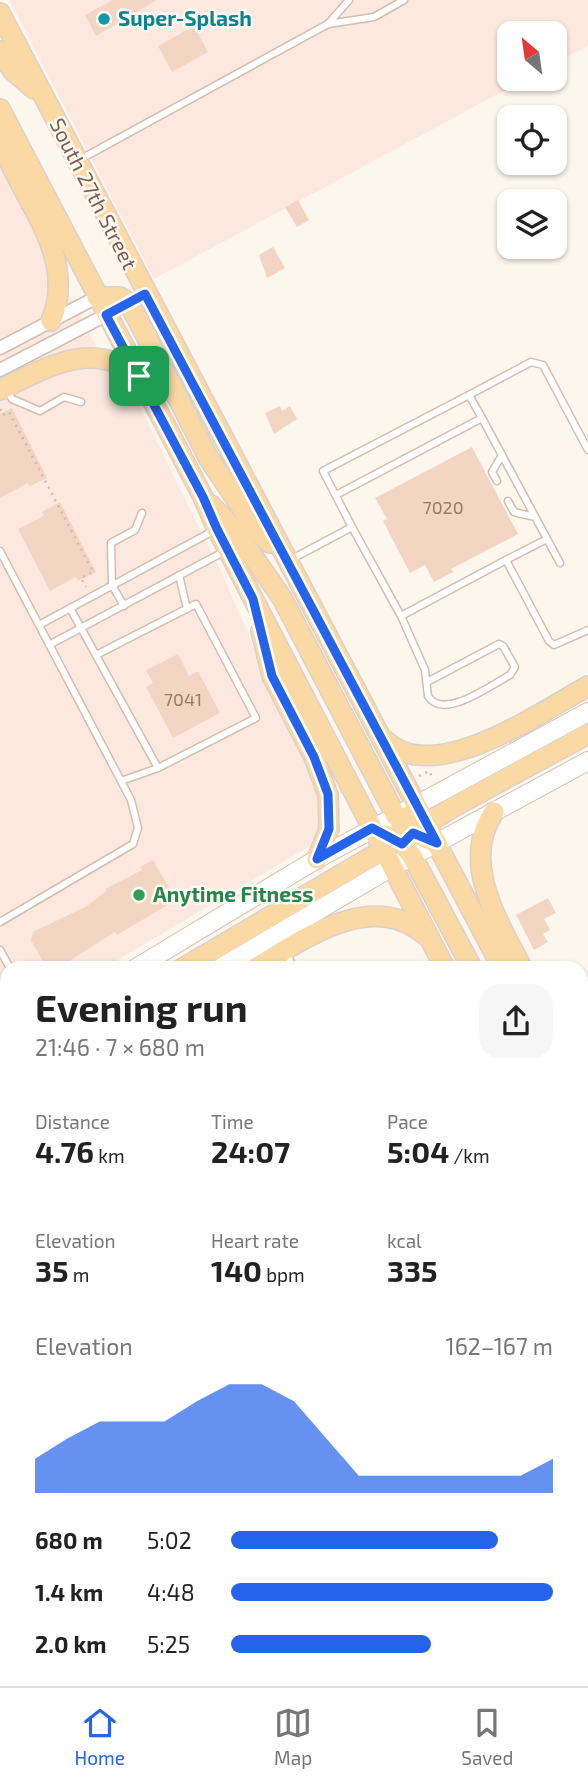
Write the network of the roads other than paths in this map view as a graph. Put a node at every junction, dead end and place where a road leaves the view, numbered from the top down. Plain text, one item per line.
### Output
1 (349, 0) edge
2 (404, 0) edge
3 (0, 13) edge
4 (328, 24) junction
5 (0, 51) edge
6 (42, 97) junction
7 (0, 109) edge
8 (0, 138) edge
9 (77, 161) junction
10 (97, 297) junction
11 (137, 298) junction
12 (106, 315) junction
13 (51, 321) junction
14 (0, 348) edge
15 (139, 376) junction
16 (2, 383) edge
17 (469, 395) junction
18 (81, 402) dead end
19 (482, 418) junction
20 (588, 450) edge
21 (502, 456) junction
22 (497, 481) dead end
23 (336, 495) junction
24 (203, 497) junction
25 (508, 501) dead end
26 (142, 513) dead end
27 (535, 517) junction
28 (352, 527) junction
29 (217, 529) junction
30 (547, 539) junction
31 (227, 550) junction
32 (0, 551) edge
33 (506, 560) junction
34 (288, 561) junction
35 (559, 563) dead end
36 (179, 575) junction
37 (112, 585) junction
38 (253, 599) junction
39 (124, 606) junction
40 (71, 608) junction
41 (187, 609) junction
42 (401, 616) junction
43 (39, 625) junction
44 (82, 628) junction
45 (588, 630) edge
46 (50, 645) junction
47 (96, 656) junction
48 (426, 682) junction
49 (588, 686) edge
50 (588, 712) edge
51 (588, 734) edge
52 (381, 736) junction
53 (588, 761) edge
54 (158, 768) junction
55 (121, 781) junction
56 (416, 805) junction
57 (494, 812) junction
58 (372, 828) junction
59 (403, 839) junction
60 (437, 843) junction
61 (317, 859) junction
62 (0, 922) edge
63 (429, 938) junction
64 (280, 943) junction
65 (148, 961) edge
66 (195, 961) edge
67 (237, 961) edge
68 (262, 961) edge
69 (291, 961) edge
70 (441, 961) edge
71 (468, 961) edge
72 (498, 961) edge
73 (518, 961) edge

1 - 4 lane
2 - 4 lane
3 - 6 main road, South 27th Street
4 - 9 lane
5 - 6 main road
6 - 9 main road, South 27th Street
7 - 10 main road, South 27th Street
8 - 13 main road
9 - 11 main road, South 27th Street
10 - 11 main road
10 - 12 main road, South 27th Street
10 - 13 street
11 - 12 street
11 - 34 main road, South 27th Street
12 - 15 main road, South 27th Street
12 - 16 street
13 - 14 street
15 - 16 main road
15 - 24 main road, South 27th Street
16 - 18 lane
17 - 19 lane
17 - 20 lane
17 - 23 lane
19 - 21 lane
19 - 23 lane
21 - 22 lane
21 - 27 lane
23 - 28 lane
24 - 29 main road, South 27th Street
24 - 59 main road
25 - 27 lane
26 - 37 lane
27 - 30 lane
28 - 34 lane
28 - 42 lane
29 - 31 main road, South 27th Street
29 - 37 lane
30 - 33 lane
30 - 35 lane
31 - 36 lane
31 - 38 main road, South 27th Street
32 - 43 lane
33 - 42 lane
33 - 45 lane
34 - 52 main road, South 27th Street
36 - 39 lane
36 - 41 lane
37 - 39 lane
37 - 40 lane
38 - 58 main road, South 27th Street
38 - 61 main road
39 - 44 lane
40 - 43 lane
40 - 44 lane
41 - 47 lane
41 - 54 lane
42 - 48 lane
43 - 46 lane
44 - 46 lane
44 - 47 lane
46 - 55 lane
47 - 54 lane
48 - 48 lane
49 - 52 main road
50 - 56 main road
51 - 59 main road
52 - 56 main road, South 27th Street
53 - 57 main road
54 - 55 lane
55 - 62 lane
56 - 59 main road
57 - 60 main road
57 - 73 main road
58 - 59 main road, South 27th Street
58 - 59 main road
58 - 61 main road
59 - 60 main road, South 27th Street
59 - 60 main road
59 - 63 main road, South 27th Street
59 - 64 main road
59 - 66 main road
59 - 71 main road
60 - 72 main road, South 27th Street
61 - 65 main road
63 - 64 main road
63 - 70 main road, South 27th Street
64 - 67 main road
64 - 68 main road
64 - 69 lane

